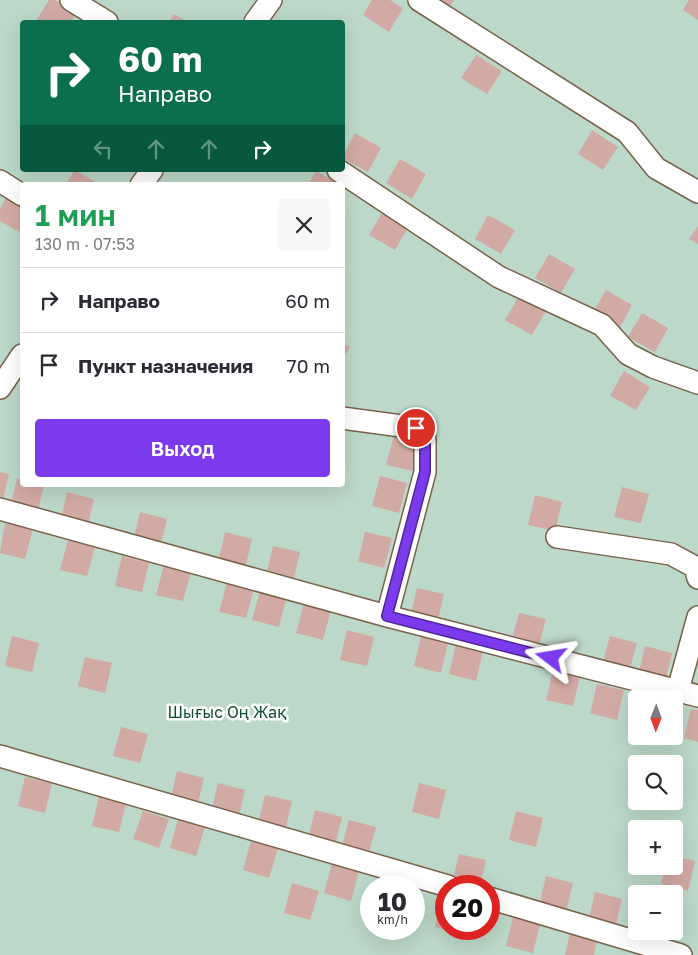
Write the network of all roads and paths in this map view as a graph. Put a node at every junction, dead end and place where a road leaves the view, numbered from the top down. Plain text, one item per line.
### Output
1 (71, 0) edge
2 (272, 0) edge
3 (419, 0) edge
4 (104, 20) edge
5 (257, 20) edge
6 (341, 172) edge
7 (0, 181) edge
8 (698, 192) edge
9 (20, 195) edge
10 (20, 358) edge
11 (698, 383) edge
12 (0, 388) edge
13 (345, 418) edge
14 (0, 509) edge
15 (557, 537) dead end
16 (698, 578) edge
17 (387, 616) junction
18 (698, 617) edge
19 (688, 693) edge
20 (0, 756) edge
21 (435, 882) edge
22 (500, 901) edge
23 (681, 955) edge

1 - 4 street
2 - 5 street
3 - 8 street
6 - 11 street
7 - 9 street
10 - 12 street
13 - 17 street
14 - 17 street
15 - 16 street
17 - 19 street
18 - 19 street
20 - 21 street
22 - 23 street

